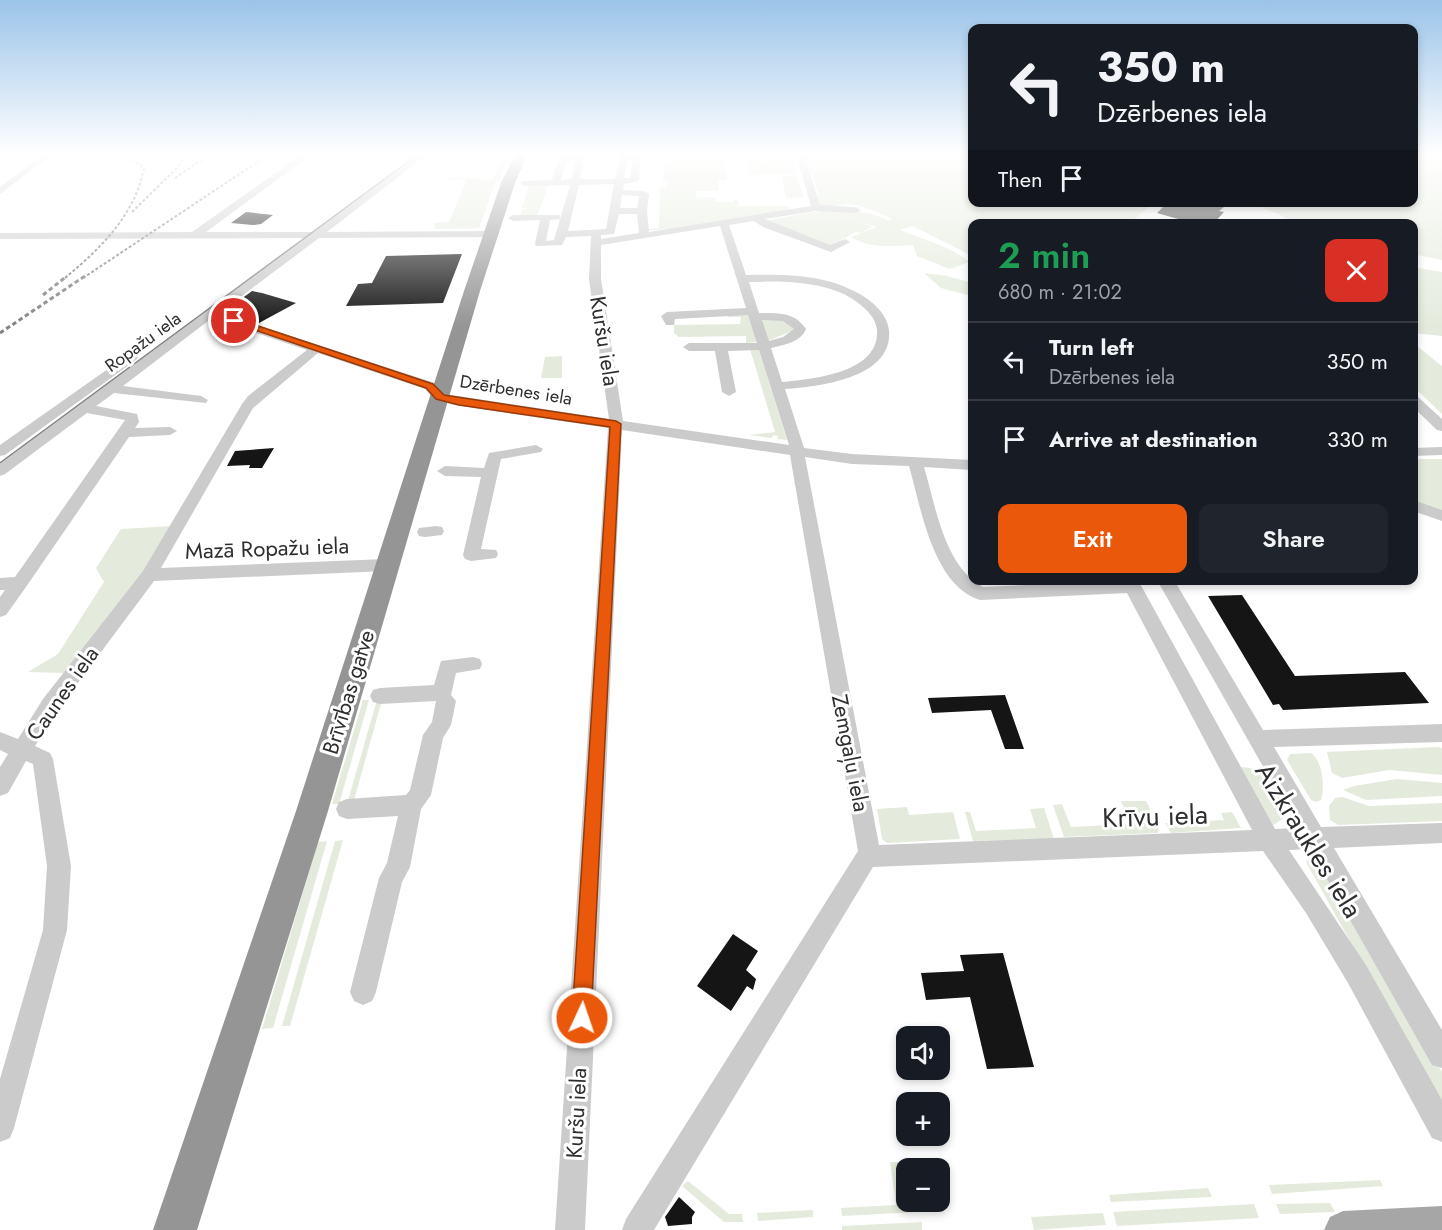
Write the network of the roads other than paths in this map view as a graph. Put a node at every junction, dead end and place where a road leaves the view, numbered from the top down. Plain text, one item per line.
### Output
1 (227, 212) edge
2 (347, 212) edge
3 (498, 212) edge
4 (568, 212) edge
5 (615, 212) edge
6 (642, 212) edge
7 (790, 212) edge
8 (567, 217) junction
9 (513, 218) dead end
10 (546, 218) junction
11 (756, 218) junction
12 (724, 224) junction
13 (318, 234) junction
14 (491, 234) junction
15 (562, 234) junction
16 (195, 235) junction
17 (0, 236) edge
18 (644, 236) junction
19 (596, 238) junction
20 (844, 242) dead end
21 (743, 279) junction
22 (211, 314) junction
23 (754, 314) junction
24 (670, 322) dead end
25 (765, 345) junction
26 (689, 347) dead end
27 (317, 348) junction
28 (722, 348) junction
29 (146, 361) junction
30 (778, 386) junction
31 (110, 388) junction
32 (729, 392) dead end
33 (440, 397) junction
34 (201, 400) dead end
35 (1418, 405) edge
36 (83, 408) junction
37 (616, 424) junction
38 (1442, 427) edge
39 (170, 431) dead end
40 (125, 433) junction
41 (536, 449) dead end
42 (796, 451) junction
43 (0, 452) edge
44 (1418, 452) edge
45 (1442, 452) edge
46 (916, 464) junction
47 (968, 465) edge
48 (0, 471) edge
49 (445, 471) dead end
50 (489, 473) junction
51 (1418, 507) edge
52 (1442, 516) edge
53 (490, 554) dead end
54 (386, 565) junction
55 (149, 575) junction
56 (20, 583) junction
57 (0, 584) edge
58 (1104, 585) edge
59 (1132, 585) edge
60 (1168, 585) edge
61 (0, 610) edge
62 (473, 664) dead end
63 (380, 696) dead end
64 (446, 701) dead end
65 (1442, 733) edge
66 (1259, 739) junction
67 (11, 745) edge
68 (0, 786) edge
69 (411, 804) junction
70 (347, 809) dead end
71 (1442, 833) edge
72 (1317, 838) junction
73 (1269, 840) junction
74 (870, 856) junction
75 (363, 992) dead end
76 (1442, 1055) edge
77 (0, 1128) edge
78 (1442, 1128) edge
79 (1442, 1225) edge
80 (175, 1230) edge
81 (570, 1230) edge
82 (637, 1230) edge
83 (1342, 1230) edge

1 - 16 street
2 - 13 street, Ropažu iela
3 - 14 highway, Brīvības gatve
4 - 8 street
5 - 19 street
6 - 18 street
7 - 11 street
8 - 10 street
8 - 15 street
9 - 10 street
10 - 15 street
11 - 12 street
11 - 20 street
12 - 18 street
12 - 21 street, Zemgaļu iela
13 - 14 street
13 - 16 street
13 - 22 street, Ropažu iela
14 - 33 highway, Brīvības gatve
15 - 19 street
16 - 17 street
18 - 19 street
19 - 37 street, Kuršu iela
21 - 23 street, Zemgaļu iela
21 - 30 street
22 - 27 street, Dzērbenes iela
22 - 29 street, Ropažu iela
23 - 24 street
23 - 25 street, Zemgaļu iela
23 - 25 street
25 - 28 street
25 - 30 street, Zemgaļu iela
26 - 28 street
27 - 33 street, Dzērbenes iela
27 - 55 street, Caunes iela
28 - 32 street
29 - 31 street, Ropažu iela
29 - 43 street, Ropažu iela
30 - 42 street, Zemgaļu iela
31 - 34 street
31 - 36 street, Ropažu iela
33 - 37 street, Dzērbenes iela
33 - 54 highway, Brīvības gatve
35 - 38 street
36 - 40 street
36 - 48 street, Ropažu iela
37 - 42 street, Dzērbenes iela
37 - 81 street, Kuršu iela
39 - 40 street
40 - 56 street
41 - 50 street
42 - 46 street, Dzērbenes iela
42 - 74 street, Zemgaļu iela
44 - 45 street
46 - 47 street, Dzērbenes iela
46 - 58 street
49 - 50 street
50 - 53 street
51 - 52 street
54 - 55 street, Mazā Ropažu iela
54 - 80 highway, Brīvības gatve
55 - 67 street, Caunes iela
56 - 57 street
56 - 61 street
59 - 73 street, Aizkraukles iela
60 - 66 street, Aizkraukles iela
62 - 63 street
64 - 69 street
65 - 66 street
66 - 72 street, Aizkraukles iela
67 - 68 street
67 - 77 street, Caunes iela
69 - 70 street
69 - 75 street
71 - 72 street, Krīvu iela
72 - 73 street, Krīvu iela
72 - 76 street, Aizkraukles iela
73 - 74 street, Krīvu iela
73 - 78 street, Aizkraukles iela
74 - 82 street
79 - 83 main road

